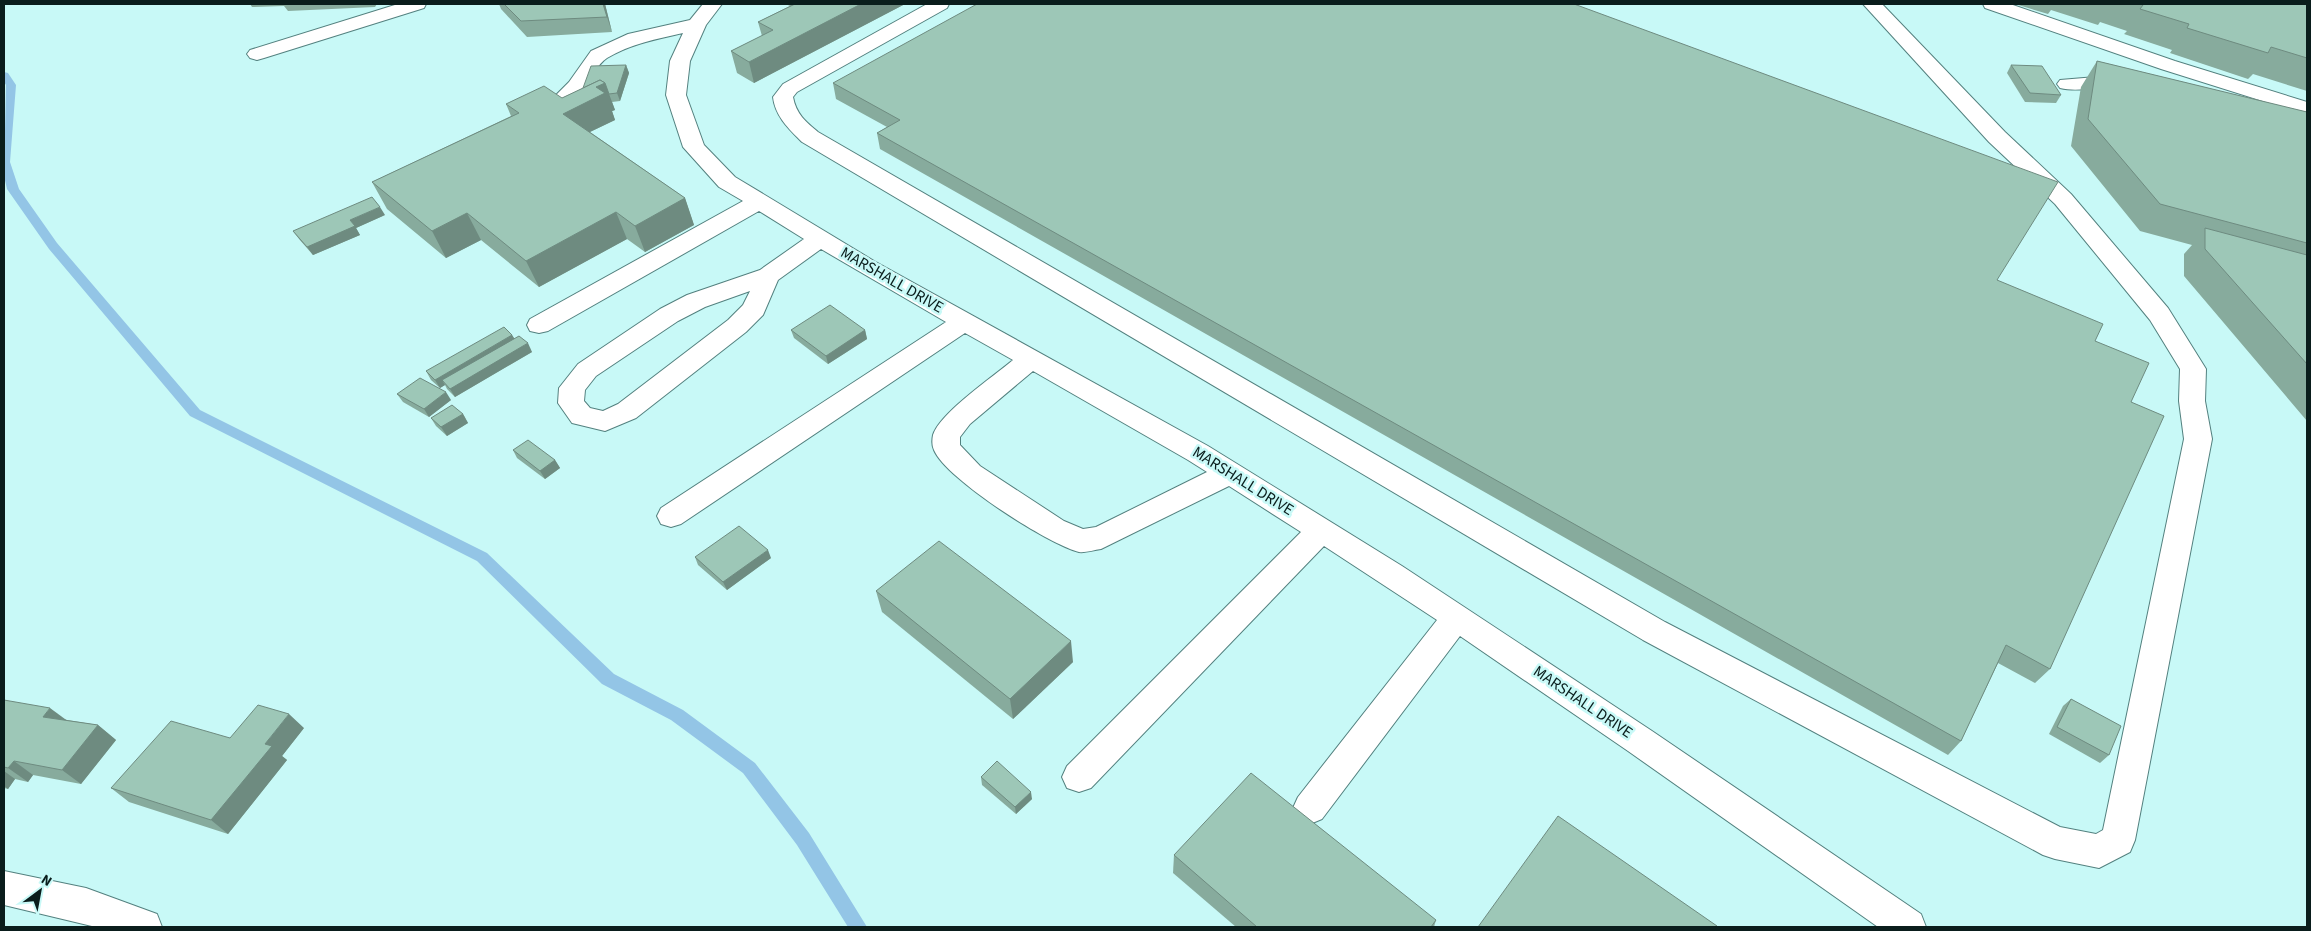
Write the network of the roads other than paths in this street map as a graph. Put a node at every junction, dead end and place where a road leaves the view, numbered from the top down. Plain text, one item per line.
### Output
1 (417, 4) edge
2 (940, 4) edge
3 (1872, 4) edge
4 (1992, 4) edge
5 (705, 14) edge
6 (258, 54) dead end
7 (2067, 84) dead end
8 (2137, 90) edge
9 (2307, 109) edge
10 (514, 124) edge
11 (759, 202) junction
12 (820, 239) junction
13 (768, 276) junction
14 (965, 321) junction
15 (539, 325) dead end
16 (1031, 359) junction
17 (1229, 473) junction
18 (671, 516) dead end
19 (1321, 530) junction
20 (1457, 617) junction
21 (1078, 777) dead end
22 (1310, 808) dead end
23 (4, 888) edge
24 (144, 927) edge
25 (1908, 927) edge

1 - 6 street
2 - 3 street
4 - 9 street
5 - 10 street
5 - 11 street, MARSHALL DRIVE
7 - 8 street
11 - 12 street, MARSHALL DRIVE
11 - 15 street
12 - 13 street
12 - 14 street, MARSHALL DRIVE
13 - 13 street
14 - 16 street, MARSHALL DRIVE
14 - 18 street
16 - 17 street, MARSHALL DRIVE
16 - 17 street
17 - 19 street, MARSHALL DRIVE
19 - 20 street, MARSHALL DRIVE
19 - 21 street
20 - 22 street
20 - 25 street, MARSHALL DRIVE
23 - 24 street

